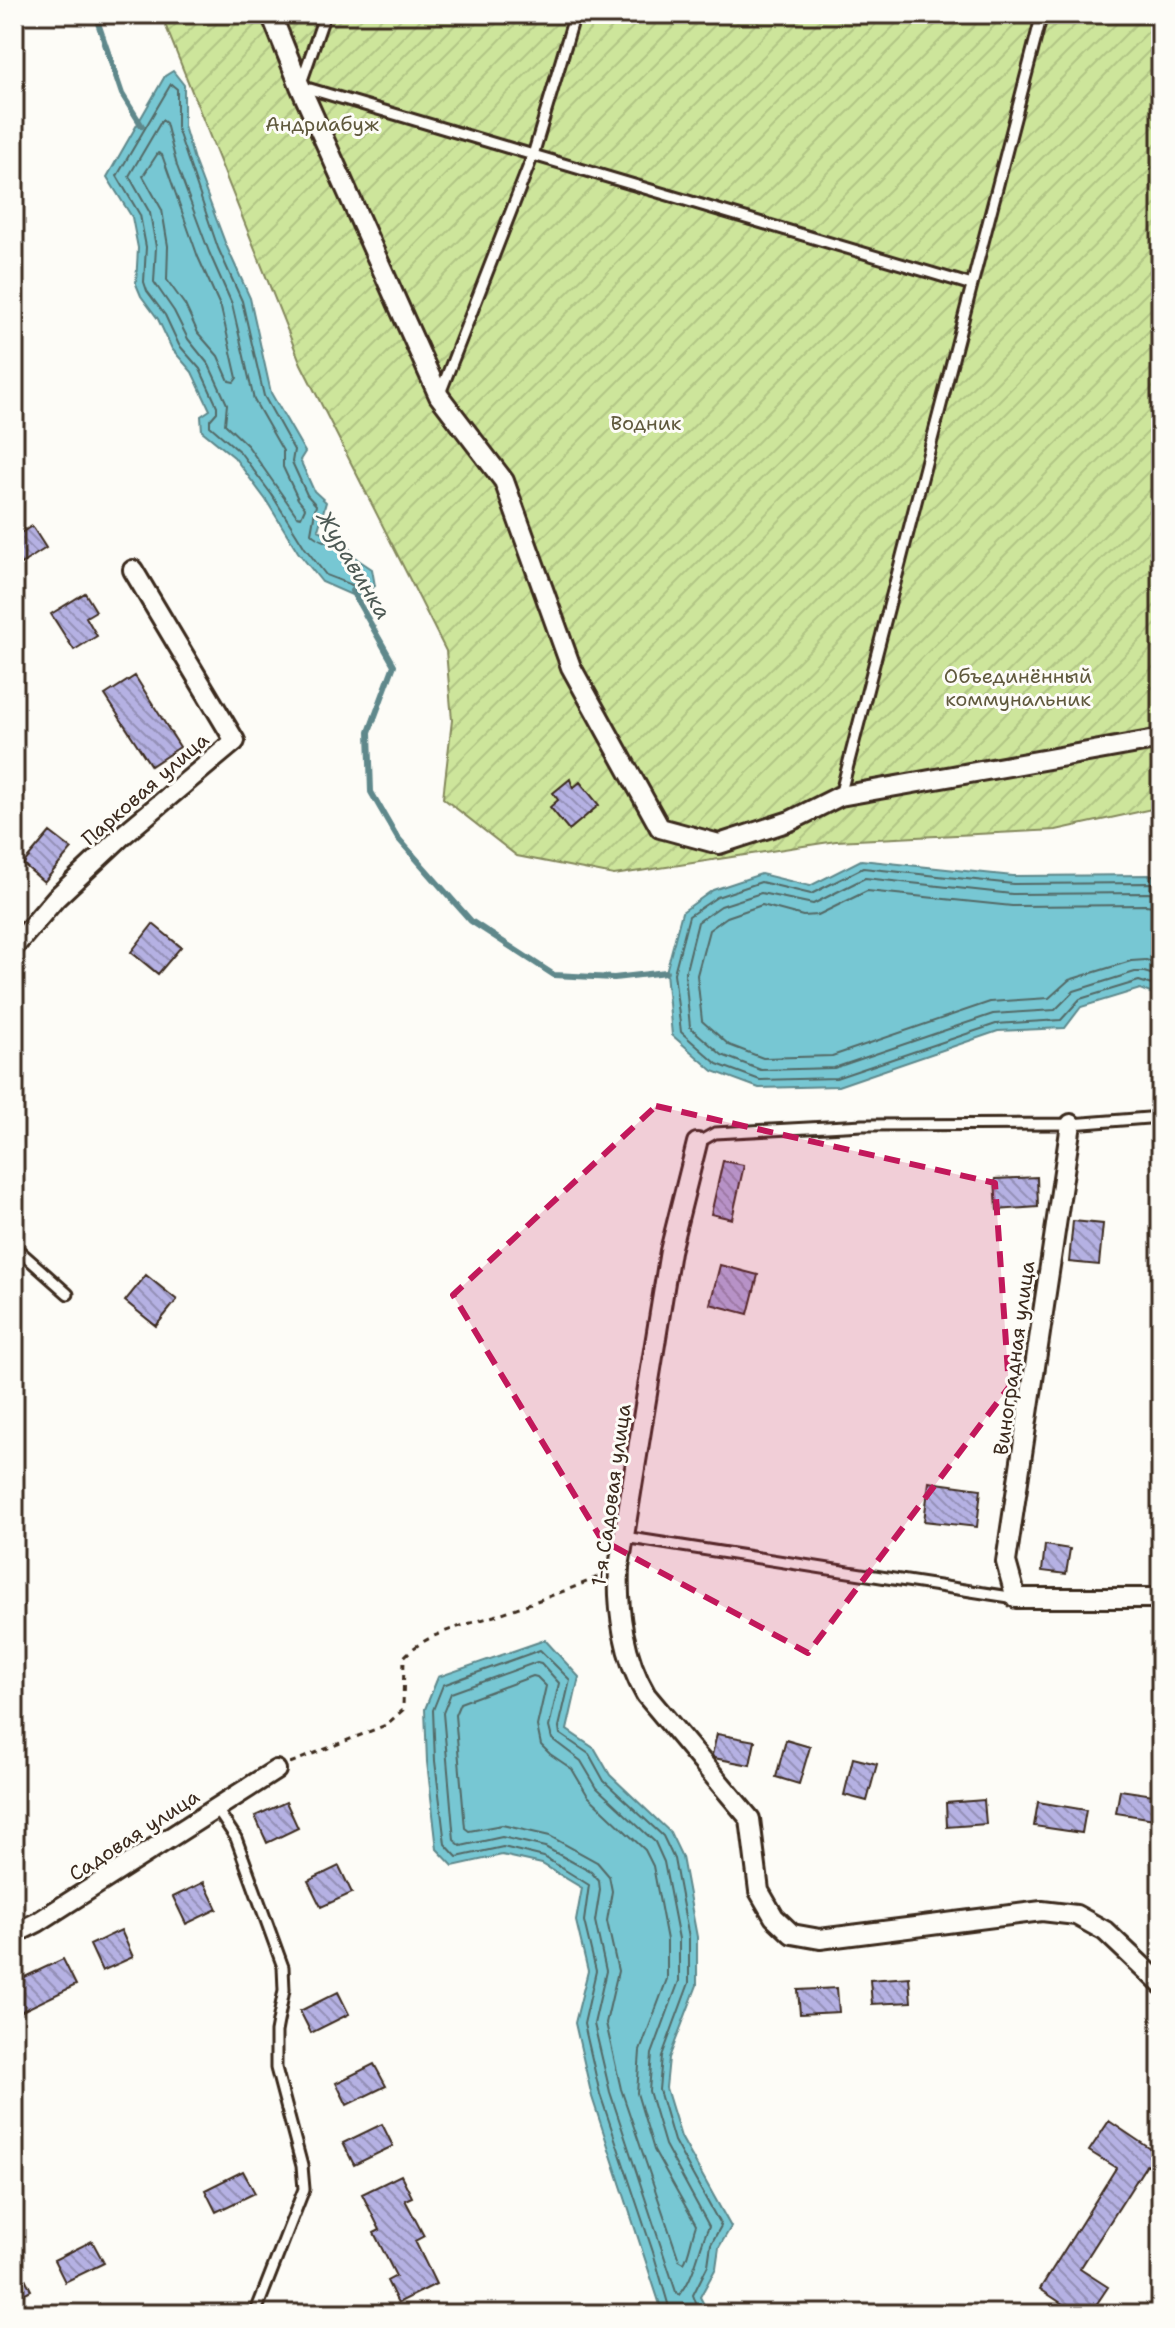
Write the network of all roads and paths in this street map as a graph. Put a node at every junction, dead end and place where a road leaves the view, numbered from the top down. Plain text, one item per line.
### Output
1 (271, 14) edge
2 (325, 14) edge
3 (575, 14) edge
4 (1042, 14) edge
5 (300, 86) junction
6 (533, 155) junction
7 (972, 285) junction
8 (439, 396) junction
9 (133, 570) dead end
10 (1161, 739) edge
11 (840, 796) junction
12 (14, 947) edge
13 (1161, 1117) edge
14 (1071, 1124) junction
15 (697, 1143) joint
16 (14, 1246) edge
17 (68, 1294) dead end
18 (624, 1537) junction
19 (619, 1567) junction
20 (1016, 1598) junction
21 (1161, 1598) edge
22 (276, 1770) joint
23 (216, 1808) junction
24 (14, 1934) edge
25 (1161, 1984) edge
26 (255, 2314) edge

1 - 5 street
2 - 5 lane
3 - 6 lane
4 - 7 lane
5 - 6 lane
5 - 8 street
6 - 7 lane
6 - 8 lane
7 - 11 lane
8 - 11 street
9 - 12 street, Парковая улица
10 - 11 street
13 - 14 lane
14 - 15 lane
14 - 20 street, Виноградная улица
15 - 18 street, 1-я Садовая улица
16 - 17 lane
18 - 19 street, 1-я Садовая улица
18 - 20 lane
19 - 22 path
19 - 25 street, 1-я Садовая улица
20 - 21 street
22 - 23 street, Садовая улица
23 - 24 street, Садовая улица
23 - 26 lane

